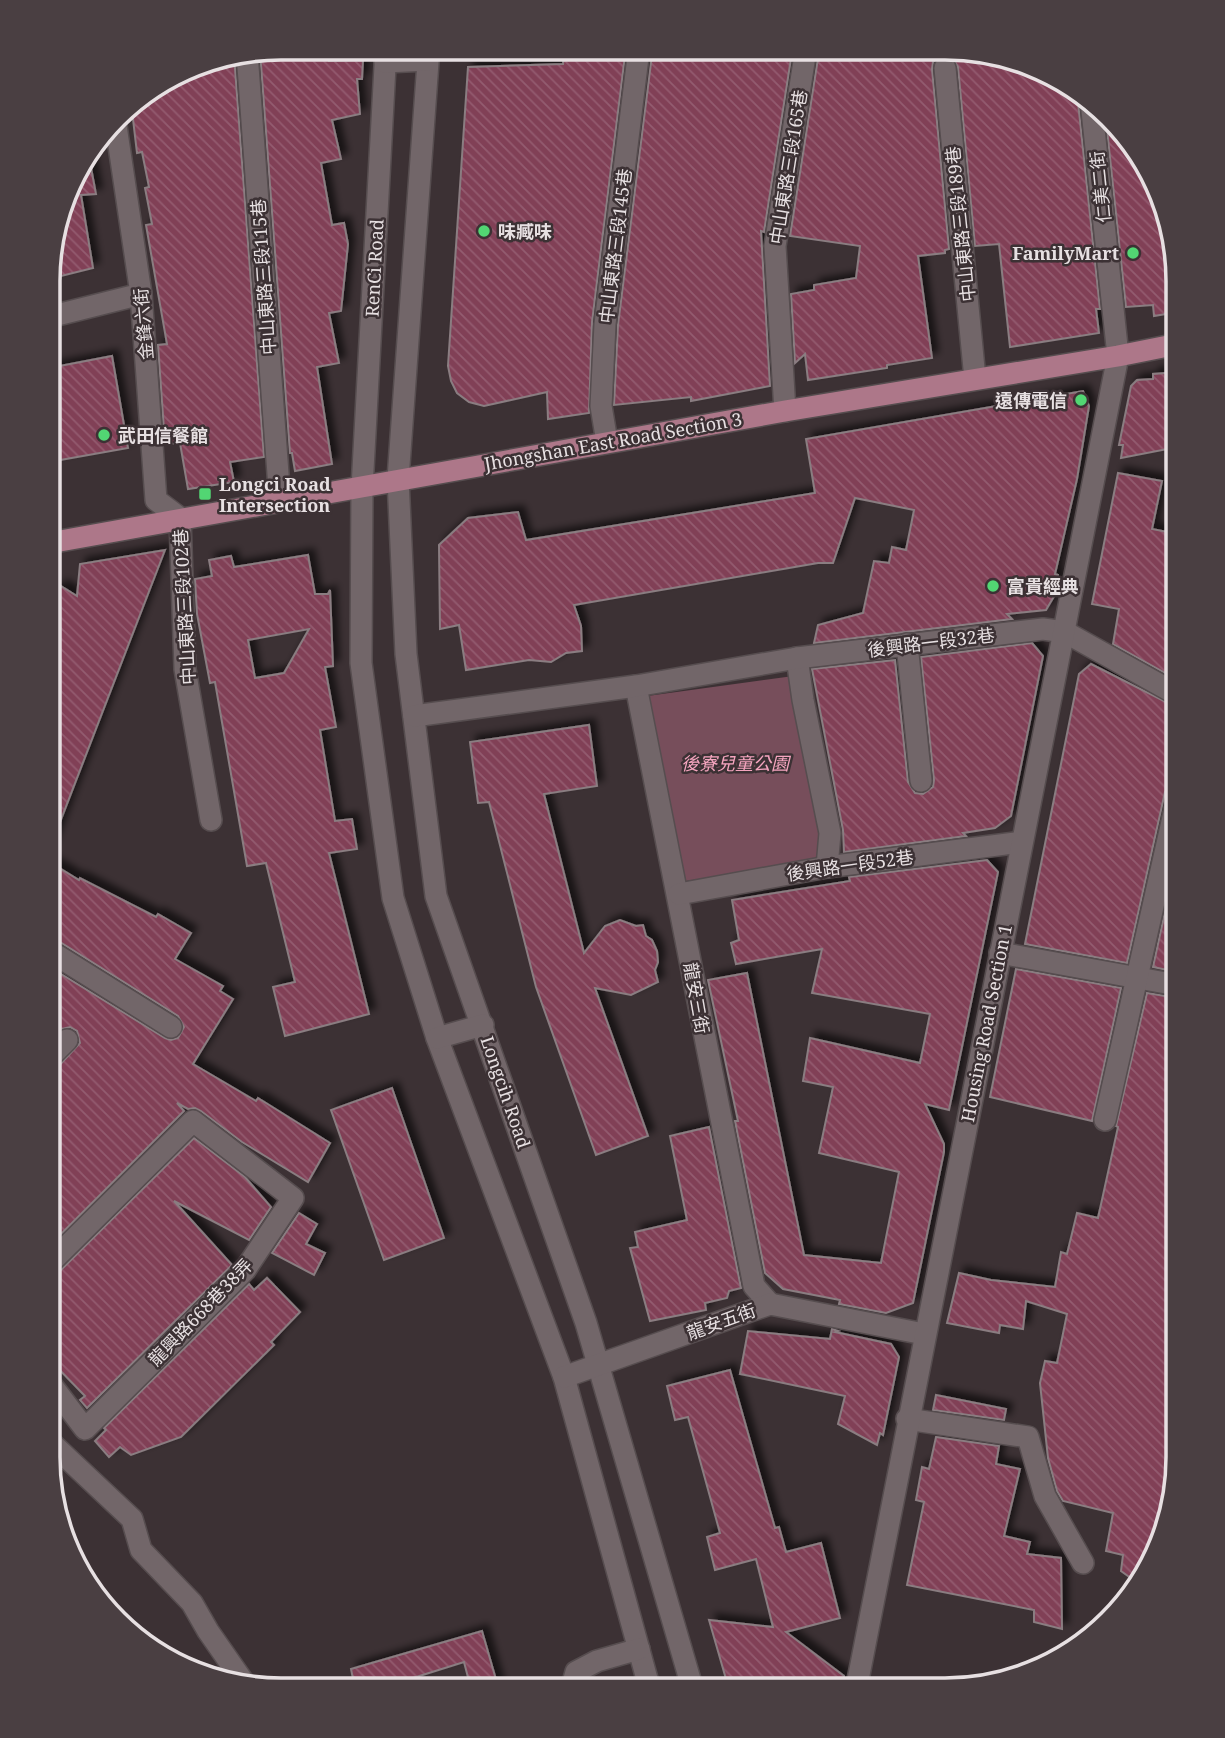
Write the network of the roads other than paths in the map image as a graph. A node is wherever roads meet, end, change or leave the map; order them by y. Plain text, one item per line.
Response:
1 (385, 60) edge
2 (428, 60) edge
3 (638, 60) edge
4 (804, 60) edge
5 (248, 62) edge
6 (945, 68) dead end
7 (1093, 117) edge
8 (117, 132) edge
9 (141, 294) junction
10 (60, 314) edge
11 (1166, 346) edge
12 (1118, 356) junction
13 (975, 379) junction
14 (785, 411) junction
15 (607, 442) junction
16 (398, 479) junction
17 (362, 488) junction
18 (280, 501) junction
19 (180, 518) junction
20 (60, 541) edge
21 (1065, 632) junction
22 (907, 644) junction
23 (797, 658) junction
24 (636, 686) junction
25 (1166, 688) edge
26 (414, 716) junction
27 (921, 781) dead end
28 (211, 820) dead end
29 (1022, 842) junction
30 (1166, 850) edge
31 (827, 867) junction
32 (679, 894) junction
33 (1000, 953) junction
34 (60, 958) edge
35 (1137, 976) junction
36 (1165, 982) edge
37 (483, 1025) junction
38 (171, 1027) dead end
39 (437, 1038) junction
40 (67, 1040) dead end
41 (60, 1047) edge
42 (1105, 1120) dead end
43 (60, 1253) edge
44 (770, 1304) junction
45 (925, 1334) junction
46 (597, 1366) junction
47 (564, 1377) junction
48 (60, 1396) edge
49 (907, 1419) junction
50 (60, 1451) edge
51 (1083, 1563) dead end
52 (639, 1650) junction
53 (239, 1674) edge
54 (574, 1678) edge
55 (647, 1678) edge
56 (689, 1678) edge
57 (858, 1678) edge

1 - 17 street, RenCi Road
2 - 16 street
3 - 15 street, 中山東路三段145巷
4 - 14 street, 中山東路三段165巷
5 - 18 street, 中山東路三段115巷
6 - 13 street, 中山東路三段189巷
7 - 12 street, 仁美二街
8 - 9 street, 金鋒六街
9 - 10 street
9 - 19 street, 金鋒六街
11 - 12 main road, Jhongshan East Road Section 3
12 - 13 main road, Jhongshan East Road Section 3
12 - 21 street, Housing Road Section 1
13 - 14 main road, Jhongshan East Road Section 3
14 - 15 main road, Jhongshan East Road Section 3
15 - 16 main road, Jhongshan East Road Section 3
16 - 17 main road, Jhongshan East Road Section 3
16 - 26 street, Longcih Road
17 - 18 main road, Jhongshan East Road Section 3
17 - 39 street
18 - 19 main road, Jhongshan East Road Section 3
19 - 20 main road, Jhongshan East Road Section 3
19 - 28 street, 中山東路三段102巷
21 - 22 street, 後興路一段32巷
21 - 25 street
21 - 29 street, Housing Road Section 1
22 - 23 street, 後興路一段32巷
22 - 27 street
23 - 24 street, 後興路一段32巷
23 - 31 street
24 - 26 street, 後興路一段32巷
24 - 32 street, 龍安三街
26 - 37 street, Longcih Road
29 - 31 street, 後興路一段52巷
29 - 33 street, Housing Road Section 1
30 - 35 street
31 - 32 street, 後興路一段52巷
32 - 44 street, 龍安三街
33 - 35 street
33 - 45 street, Housing Road Section 1
34 - 38 street
35 - 36 street
35 - 42 street
37 - 39 street
37 - 46 street, Longcih Road
39 - 47 street
40 - 41 street
43 - 48 street, 龍興路668巷38弄
44 - 45 street, 龍安五街
44 - 46 street, 龍安五街
45 - 49 street, Housing Road Section 1
46 - 47 street, 龍安五街
46 - 56 street, Longcih Road
47 - 52 street
49 - 51 street
49 - 57 street, Housing Road Section 1
50 - 53 street
52 - 54 street
52 - 55 street

